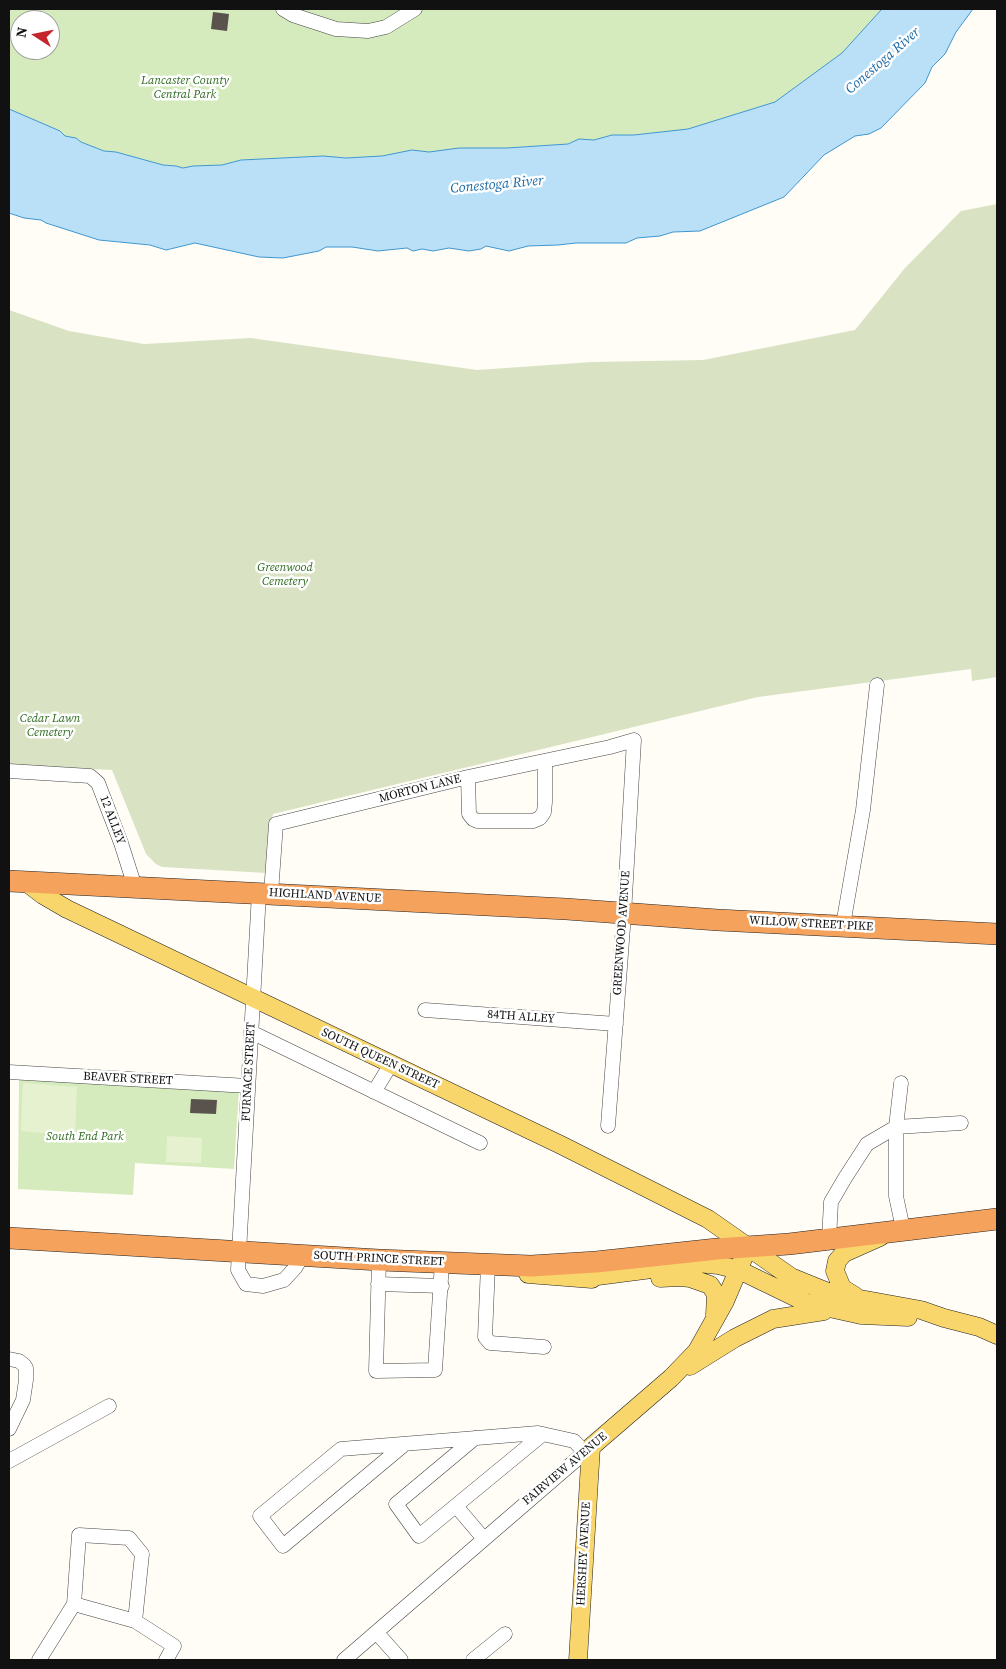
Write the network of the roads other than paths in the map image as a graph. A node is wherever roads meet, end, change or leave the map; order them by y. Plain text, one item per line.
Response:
1 (282, 9) edge
2 (414, 9) edge
3 (397, 13) edge
4 (877, 685) dead end
5 (634, 740) joint
6 (545, 761) junction
7 (9, 771) edge
8 (468, 778) junction
9 (17, 881) edge
10 (135, 887) junction
11 (265, 893) junction
12 (624, 914) junction
13 (843, 925) junction
14 (997, 934) edge
15 (253, 998) junction
16 (425, 1010) dead end
17 (616, 1024) junction
18 (251, 1032) junction
19 (391, 1064) junction
20 (9, 1072) edge
21 (900, 1083) dead end
22 (248, 1086) junction
23 (374, 1092) junction
24 (961, 1122) dead end
25 (608, 1126) dead end
26 (896, 1127) junction
27 (480, 1143) dead end
28 (997, 1219) edge
29 (904, 1229) junction
30 (9, 1238) edge
31 (829, 1239) junction
32 (748, 1247) junction
33 (239, 1251) junction
34 (303, 1255) junction
35 (379, 1260) junction
36 (442, 1263) junction
37 (488, 1265) junction
38 (739, 1270) junction
39 (582, 1278) junction
40 (378, 1284) junction
41 (442, 1286) junction
42 (863, 1299) junction
43 (834, 1310) junction
44 (944, 1318) junction
45 (713, 1323) junction
46 (997, 1335) edge
47 (544, 1347) dead end
48 (9, 1360) edge
49 (671, 1378) junction
50 (109, 1406) dead end
51 (9, 1428) edge
52 (543, 1434) junction
53 (475, 1438) junction
54 (405, 1444) junction
55 (588, 1450) junction
56 (9, 1461) edge
57 (456, 1506) junction
58 (484, 1539) junction
59 (74, 1604) junction
60 (135, 1621) junction
61 (377, 1633) junction
62 (505, 1634) dead end
63 (39, 1660) edge
64 (166, 1660) edge
65 (344, 1660) edge
66 (401, 1660) edge
67 (473, 1660) edge
68 (578, 1660) edge

1 - 3 street
2 - 3 street
4 - 13 street
5 - 6 street, MORTON LANE
5 - 12 street, GREENWOOD AVENUE
6 - 8 street, MORTON LANE
6 - 8 street
7 - 10 street, 12 ALLEY
8 - 11 street, MORTON LANE
9 - 10 highway, HIGHLAND AVENUE
9 - 15 main road, SOUTH QUEEN STREET
10 - 11 highway, HIGHLAND AVENUE
11 - 12 highway, HIGHLAND AVENUE
11 - 15 street, FURNACE STREET
12 - 13 highway, WILLOW STREET PIKE
12 - 17 street, GREENWOOD AVENUE
13 - 14 highway, WILLOW STREET PIKE
15 - 18 street, FURNACE STREET
15 - 19 main road, SOUTH QUEEN STREET
16 - 17 street, 84TH ALLEY
17 - 25 street, GREENWOOD AVENUE
18 - 22 street, FURNACE STREET
18 - 23 street
19 - 23 street
19 - 32 main road, SOUTH QUEEN STREET
20 - 22 street, BEAVER STREET
21 - 26 street
22 - 33 street, FURNACE STREET
23 - 27 street
24 - 26 street
26 - 29 street
26 - 31 street
28 - 29 highway
29 - 31 highway
29 - 42 main road
30 - 33 highway, SOUTH PRINCE STREET
31 - 32 highway
32 - 37 highway, SOUTH PRINCE STREET
32 - 38 main road, FAIRVIEW AVENUE
32 - 42 main road, SOUTH QUEEN STREET
33 - 34 highway, SOUTH PRINCE STREET
33 - 34 street, FURNACE STREET
34 - 35 highway, SOUTH PRINCE STREET
35 - 36 highway, SOUTH PRINCE STREET
35 - 40 street
36 - 37 highway, SOUTH PRINCE STREET
36 - 41 street
37 - 39 main road
37 - 47 street
38 - 39 main road
38 - 43 main road
38 - 45 main road, FAIRVIEW AVENUE
39 - 45 main road
40 - 41 street
40 - 41 street
42 - 44 main road, SOUTH QUEEN STREET
43 - 44 main road
43 - 49 main road
44 - 46 main road
45 - 49 main road, FAIRVIEW AVENUE
48 - 51 street
49 - 55 main road, FAIRVIEW AVENUE
50 - 56 street
52 - 53 street
52 - 55 street
52 - 57 street
53 - 54 street
53 - 57 street
54 - 54 street
55 - 58 street, FAIRVIEW AVENUE
55 - 68 main road, HERSHEY AVENUE
57 - 58 street
58 - 61 street, FAIRVIEW AVENUE
59 - 60 street
59 - 60 street
59 - 63 street
60 - 64 street
61 - 65 street, FAIRVIEW AVENUE
61 - 66 street
62 - 67 street

